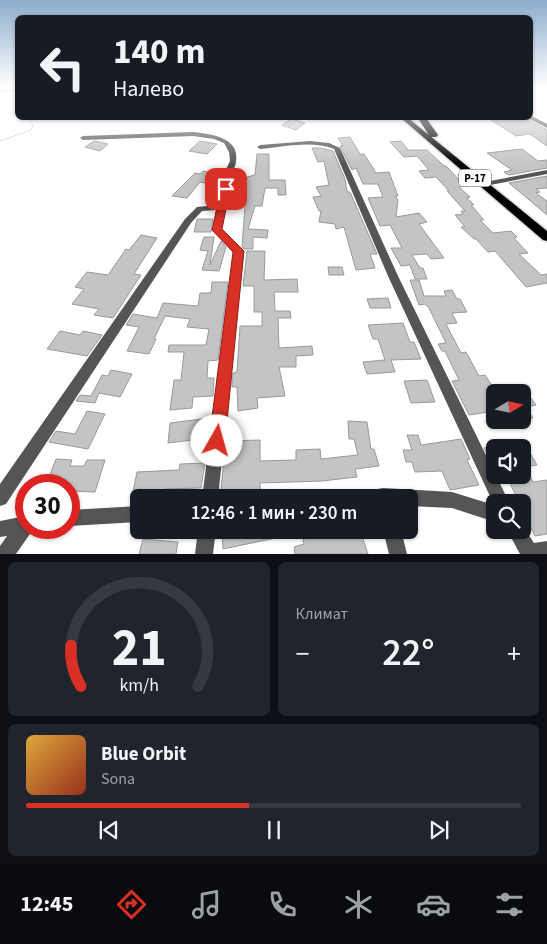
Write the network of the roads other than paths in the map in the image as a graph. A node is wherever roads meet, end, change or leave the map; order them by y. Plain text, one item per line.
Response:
1 (533, 119) edge
2 (406, 120) edge
3 (414, 120) edge
4 (423, 120) edge
5 (547, 126) edge
6 (433, 135) junction
7 (83, 138) dead end
8 (260, 147) dead end
9 (547, 172) edge
10 (490, 183) junction
11 (222, 207) junction
12 (547, 231) edge
13 (547, 237) edge
14 (211, 489) edge
15 (497, 494) edge
16 (0, 498) edge
17 (418, 499) edge
18 (486, 511) edge
19 (130, 515) edge
20 (80, 517) edge
21 (15, 527) edge
22 (0, 529) edge
23 (16, 539) edge
24 (206, 539) edge
25 (394, 539) edge
26 (521, 539) edge
27 (547, 550) edge
28 (529, 553) edge
29 (5, 554) edge
30 (204, 554) edge
31 (398, 554) edge

1 - 5 street
2 - 13 main road, P-17
3 - 6 main road
4 - 6 highway
6 - 10 main road
7 - 11 street
8 - 15 street
9 - 10 street
10 - 12 main road
11 - 14 street
11 - 16 street
17 - 18 street
19 - 20 street
21 - 22 street
23 - 29 street
24 - 30 street
25 - 31 street
26 - 28 street
27 - 28 street

